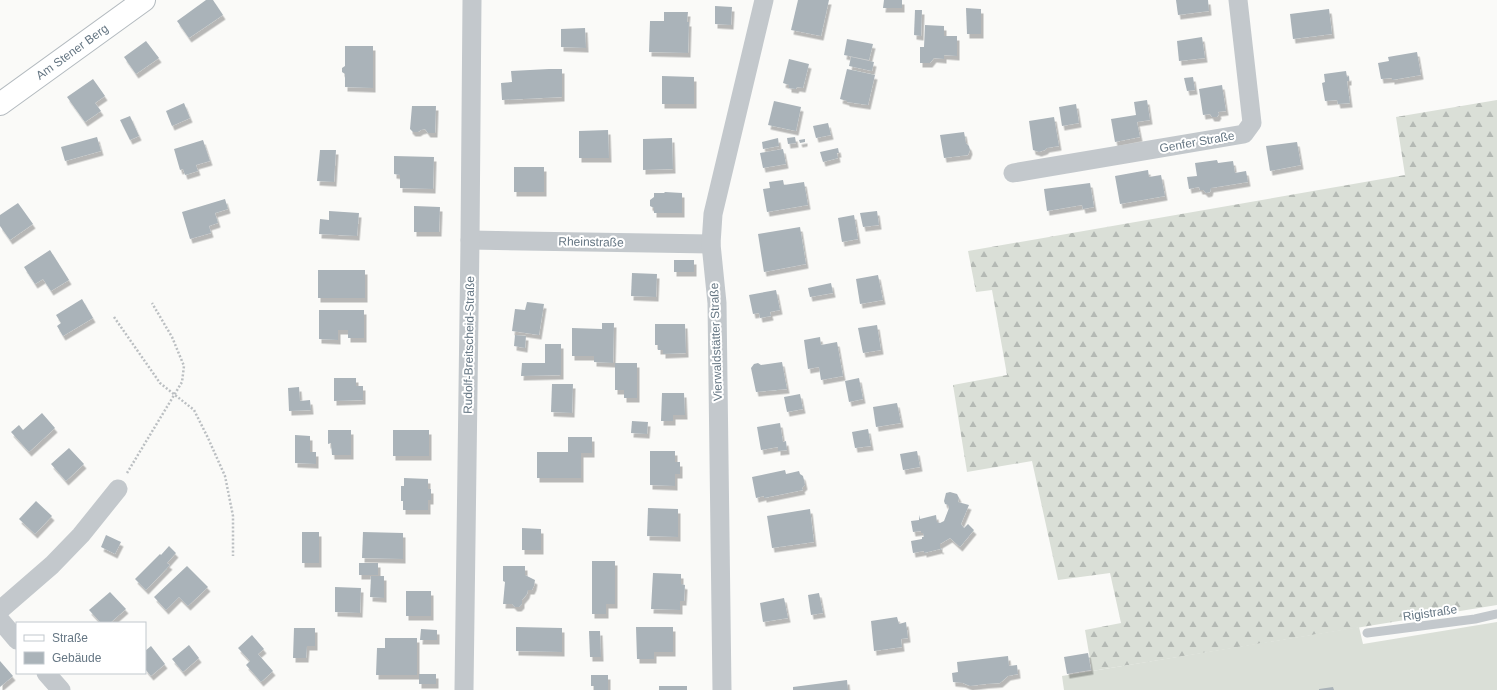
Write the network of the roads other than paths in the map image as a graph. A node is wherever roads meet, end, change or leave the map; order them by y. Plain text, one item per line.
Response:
1 (144, 0) edge
2 (472, 0) edge
3 (764, 0) edge
4 (1238, 0) edge
5 (0, 104) edge
6 (1014, 173) dead end
7 (470, 240) junction
8 (711, 244) junction
9 (118, 489) road end
10 (0, 610) edge
11 (1497, 614) edge
12 (0, 620) edge
13 (1367, 634) dead end
14 (16, 639) edge
15 (47, 674) edge
16 (61, 690) edge
17 (464, 690) edge
18 (722, 690) edge

1 - 5 street, Am Stener Berg
2 - 7 street, Rudolf-Breitscheid-Straße
3 - 8 street, Vierwaldstätter Straße
4 - 6 street, Genfer Straße
7 - 8 street, Rheinstraße
7 - 17 street, Rudolf-Breitscheid-Straße
8 - 18 street, Vierwaldstätter Straße
9 - 10 street
11 - 13 lane, Rigistraße
12 - 14 street
15 - 16 street

